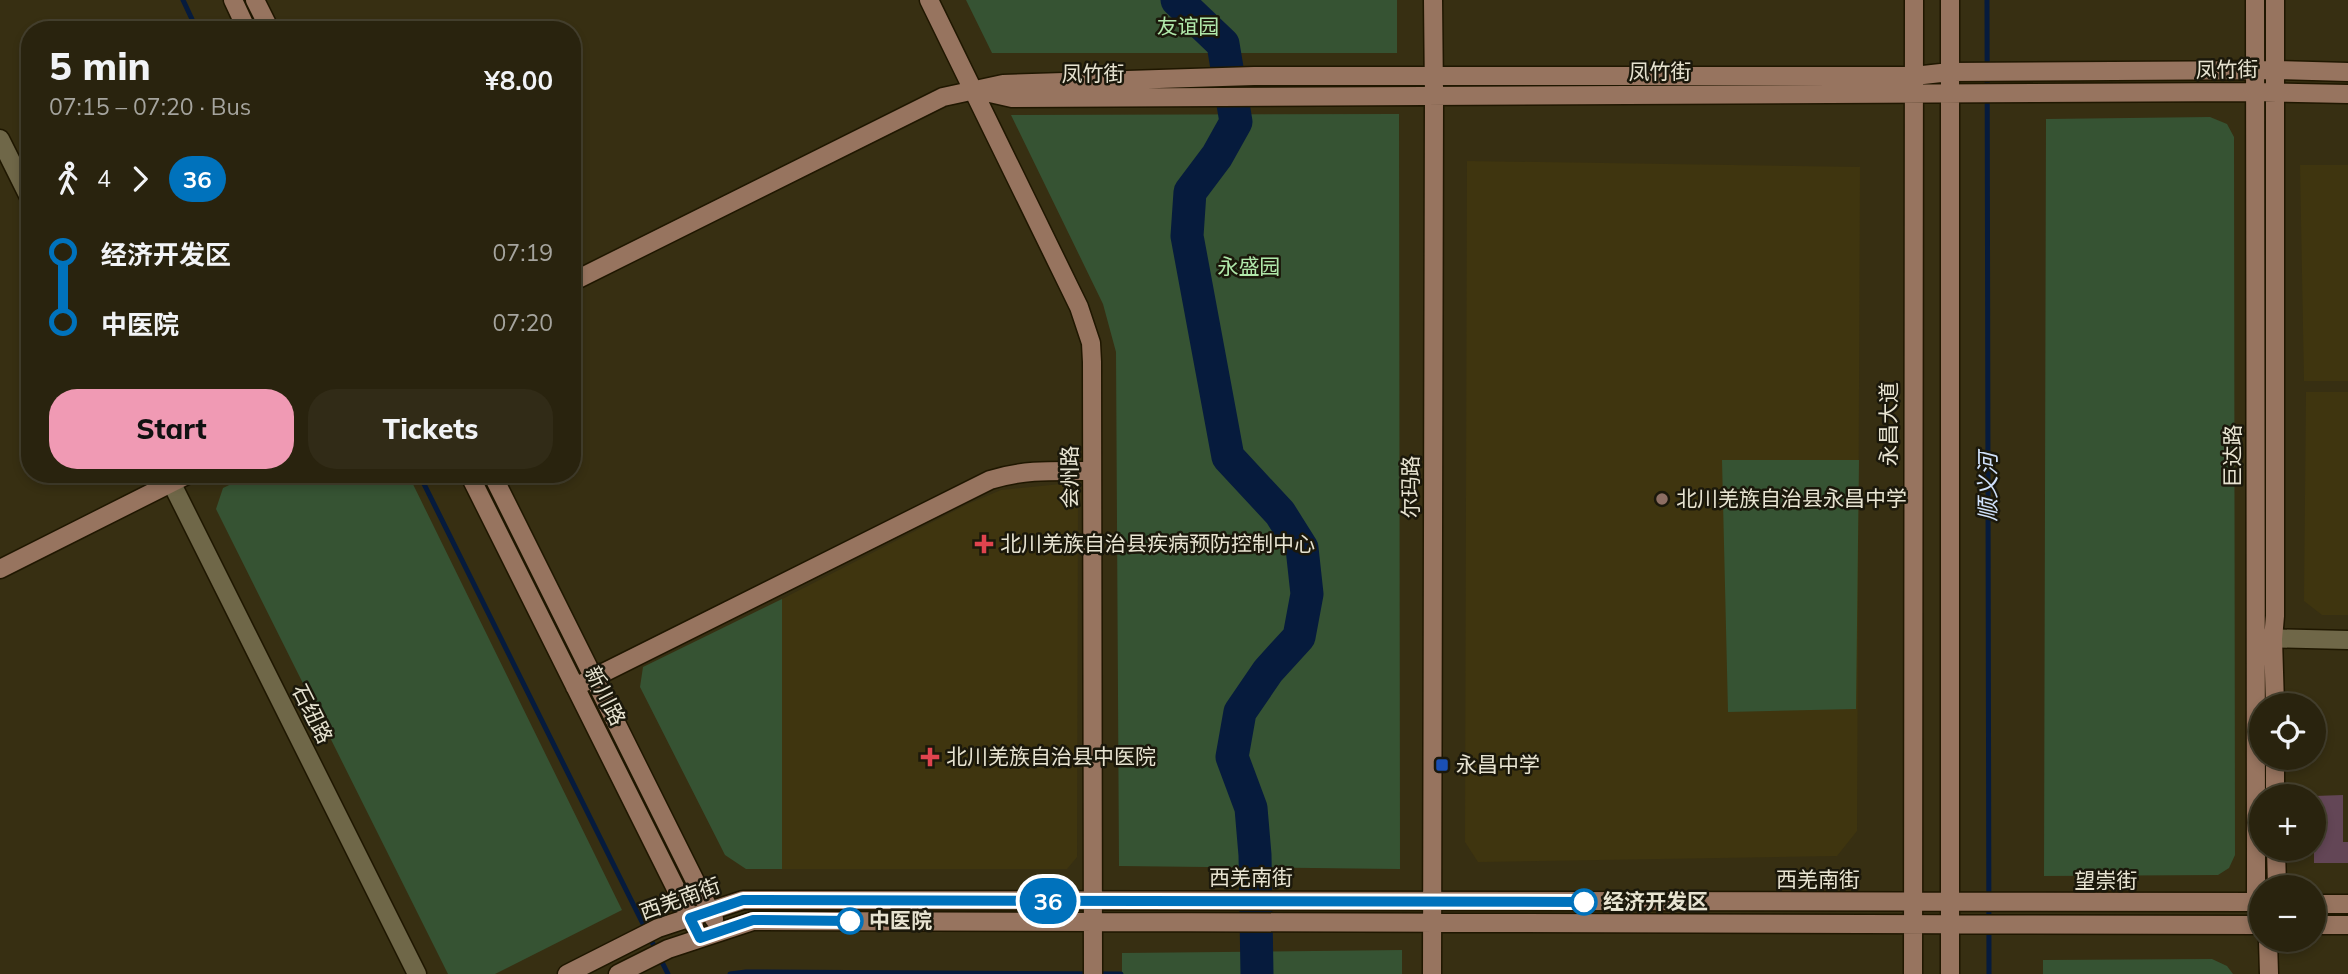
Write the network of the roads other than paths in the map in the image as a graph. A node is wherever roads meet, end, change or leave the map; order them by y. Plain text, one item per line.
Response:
1 (233, 0) edge
2 (255, 0) edge
3 (929, 0) edge
4 (1433, 0) edge
5 (1914, 0) edge
6 (1950, 0) edge
7 (2255, 0) edge
8 (2275, 0) edge
9 (243, 21) edge
10 (266, 21) edge
11 (2255, 70) junction
12 (2275, 70) junction
13 (1950, 72) junction
14 (2348, 72) edge
15 (1433, 76) junction
16 (1913, 85) junction
17 (974, 89) junction
18 (2255, 92) junction
19 (2275, 92) junction
20 (1950, 93) junction
21 (2348, 94) edge
22 (1434, 96) junction
23 (0, 139) edge
24 (21, 181) edge
25 (581, 278) edge
26 (1093, 471) junction
27 (161, 483) edge
28 (171, 483) edge
29 (473, 483) edge
30 (496, 483) edge
31 (0, 569) edge
32 (2264, 638) junction
33 (2348, 640) edge
34 (593, 678) junction
35 (575, 687) junction
36 (2273, 693) edge
37 (2260, 875) edge
38 (1093, 901) junction
39 (1432, 902) junction
40 (1913, 903) junction
41 (1951, 903) junction
42 (2326, 904) edge
43 (2348, 904) edge
44 (2249, 906) edge
45 (709, 911) junction
46 (690, 918) junction
47 (1093, 922) junction
48 (1432, 922) junction
49 (1913, 924) junction
50 (1951, 924) junction
51 (2249, 925) edge
52 (2326, 925) edge
53 (2348, 925) edge
54 (720, 932) junction
55 (700, 938) junction
56 (2268, 952) edge
57 (1093, 966) edge
58 (417, 974) edge
59 (567, 974) edge
60 (618, 974) edge
61 (1432, 974) edge
62 (1913, 974) edge
63 (1951, 974) edge
64 (2269, 974) edge

1 - 9 street
2 - 10 street
3 - 17 street, 会州路
4 - 15 street, 尔玛路
5 - 16 street, 永昌大道
6 - 13 street
7 - 11 street, 巨达路
8 - 12 street, 巨达路
11 - 12 street, 凤竹街
11 - 13 street, 凤竹街
11 - 18 street, 巨达路
12 - 14 street, 凤竹街
12 - 19 street, 巨达路
13 - 16 street, 凤竹街
13 - 20 street
15 - 16 street, 凤竹街
15 - 17 street, 凤竹街
15 - 22 street, 尔玛路
16 - 20 street, 凤竹街
16 - 22 street, 凤竹街
16 - 40 street, 永昌大道
17 - 22 street, 凤竹街
17 - 25 street, 凤竹街
17 - 26 street, 会州路
18 - 19 street, 凤竹街
18 - 20 street, 凤竹街
18 - 32 street, 巨达路
19 - 21 street, 凤竹街
19 - 32 street, 巨达路
20 - 41 street
22 - 39 street, 尔玛路
23 - 24 street
26 - 34 street
26 - 38 street, 会州路
27 - 31 street
28 - 58 street, 石纽路
29 - 35 street, 新川路
30 - 34 street, 新川路
32 - 33 street
32 - 36 street, 巨达路
32 - 37 street, 巨达路
34 - 35 street
34 - 45 street, 新川路
35 - 46 street, 新川路
38 - 39 street, 西羌南街
38 - 45 street, 西羌南街
38 - 47 street, 会州路
39 - 40 street, 西羌南街
39 - 48 street, 尔玛路
40 - 41 street, 西羌南街
40 - 49 street, 永昌大道
41 - 44 street, 望崇街
41 - 50 street
42 - 43 street
45 - 46 street, 西羌南街
45 - 54 street, 新川路
46 - 55 street, 新川路
46 - 59 street, 西羌南街
47 - 48 street, 西羌南街
47 - 54 street, 西羌南街
47 - 57 street, 会州路
48 - 49 street, 西羌南街
48 - 61 street, 尔玛路
49 - 50 street, 西羌南街
49 - 62 street, 永昌大道
50 - 51 street, 望崇街
50 - 63 street
52 - 53 street
54 - 55 street, 西羌南街
55 - 60 street, 西羌南街
56 - 64 street

